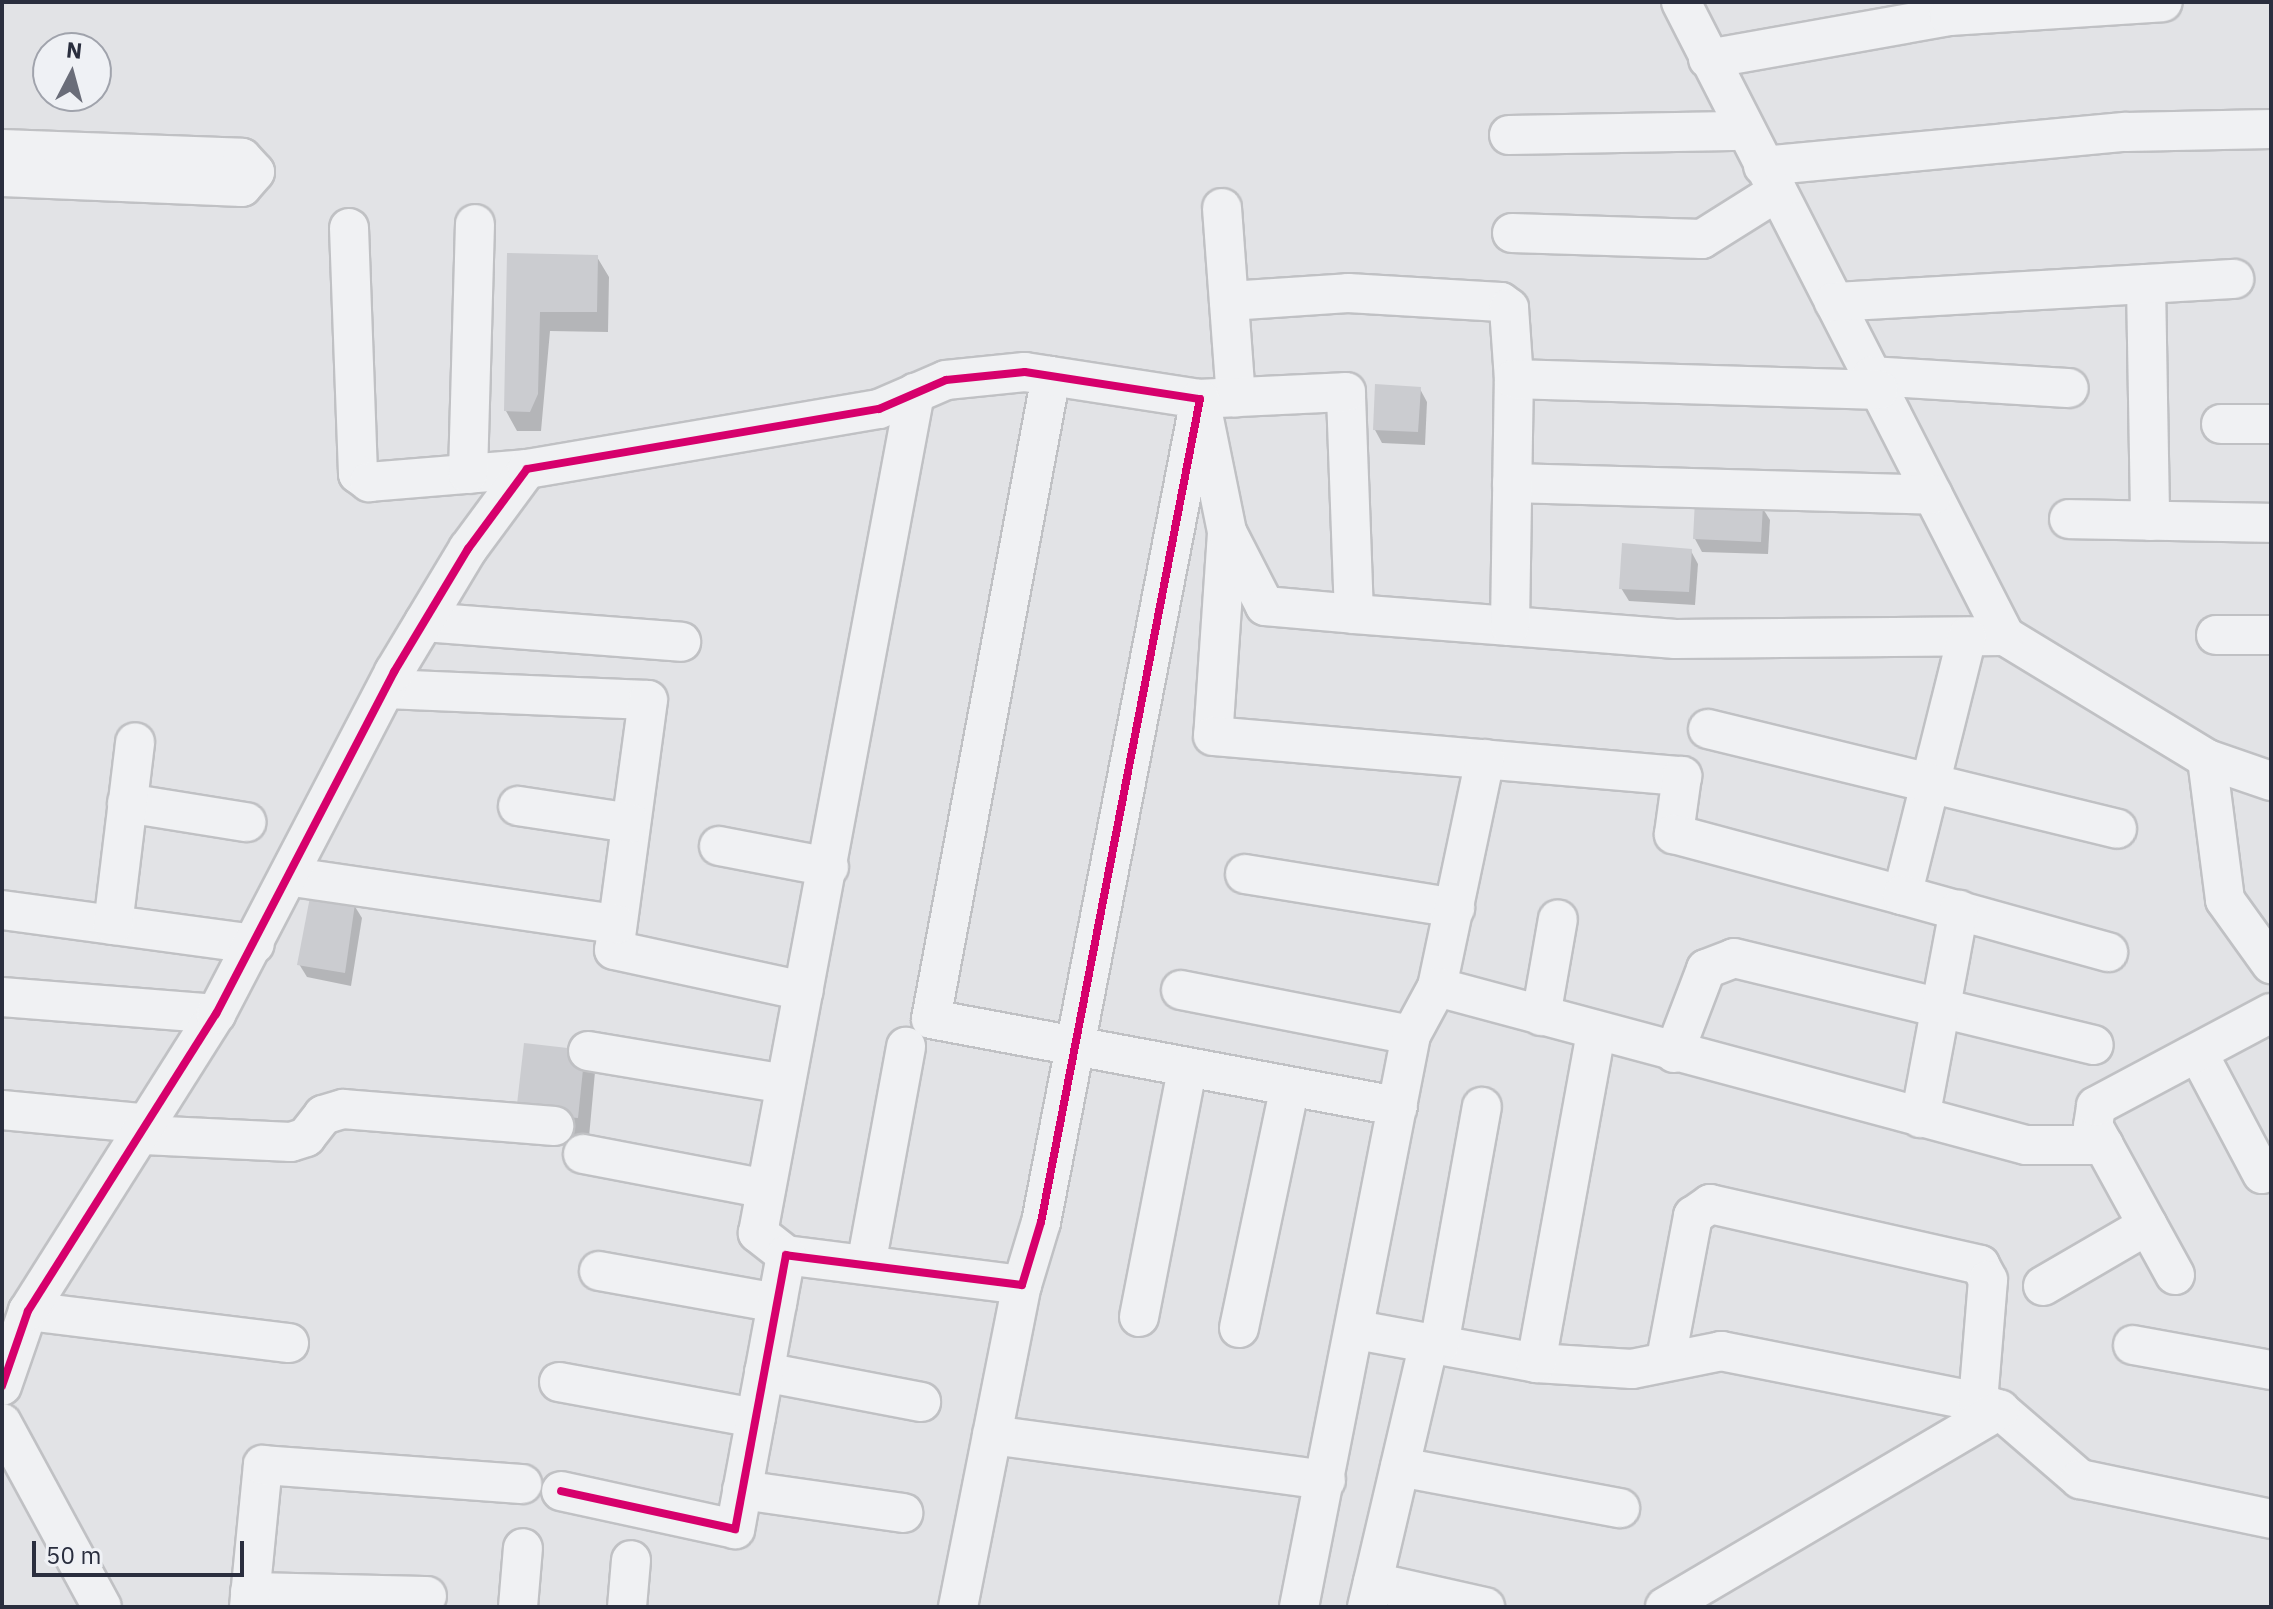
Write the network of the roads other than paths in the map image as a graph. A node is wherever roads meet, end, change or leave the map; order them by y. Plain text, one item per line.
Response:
1 (1681, 2) edge
2 (2163, 2) edge
3 (2118, 3) edge
4 (1708, 59) junction
5 (2271, 129) edge
6 (1746, 131) junction
7 (1509, 135) dead end
8 (2, 149) edge
9 (2, 177) edge
10 (1770, 179) junction
11 (1222, 208) dead end
12 (475, 224) dead end
13 (349, 228) dead end
14 (1512, 233) dead end
15 (2234, 279) dead end
16 (2146, 284) junction
17 (1229, 301) junction
18 (1834, 302) junction
19 (1051, 376) junction
20 (1514, 379) junction
21 (1876, 383) junction
22 (2069, 388) dead end
23 (915, 393) junction
24 (1218, 398) junction
25 (2221, 424) dead end
26 (2271, 424) edge
27 (527, 469) junction
28 (468, 474) junction
29 (1512, 483) junction
30 (1933, 495) junction
31 (2069, 519) dead end
32 (2150, 521) junction
33 (2271, 523) edge
34 (1227, 532) junction
35 (1354, 614) junction
36 (424, 622) junction
37 (1510, 626) junction
38 (2216, 635) dead end
39 (2271, 635) edge
40 (2005, 636) junction
41 (1967, 637) junction
42 (681, 642) dead end
43 (386, 689) junction
44 (1708, 729) dead end
45 (135, 742) dead end
46 (1485, 759) junction
47 (2207, 759) junction
48 (2271, 781) edge
49 (1930, 784) junction
50 (127, 803) junction
51 (518, 806) dead end
52 (246, 822) dead end
53 (631, 823) junction
54 (2117, 829) dead end
55 (719, 846) dead end
56 (829, 867) junction
57 (1245, 874) dead end
58 (293, 877) junction
59 (1902, 895) junction
60 (1455, 908) junction
61 (2, 910) edge
62 (1959, 910) junction
63 (1558, 919) dead end
64 (617, 924) junction
65 (113, 925) junction
66 (255, 944) junction
67 (2108, 952) dead end
68 (2271, 964) edge
69 (1437, 987) junction
70 (1181, 990) dead end
71 (804, 991) junction
72 (2, 997) edge
73 (1940, 1010) junction
74 (2271, 1013) edge
75 (216, 1014) junction
76 (1541, 1016) junction
77 (1596, 1032) junction
78 (1411, 1035) junction
79 (2094, 1045) dead end
80 (906, 1047) dead end
81 (1072, 1049) junction
82 (588, 1051) dead end
83 (1674, 1053) junction
84 (2198, 1053) junction
85 (1187, 1069) junction
86 (785, 1084) junction
87 (1290, 1087) junction
88 (1398, 1106) junction
89 (1482, 1107) dead end
90 (2, 1110) edge
91 (1920, 1118) junction
92 (554, 1126) dead end
93 (147, 1130) junction
94 (2104, 1145) junction
95 (583, 1154) dead end
96 (2262, 1174) dead end
97 (766, 1189) junction
98 (2148, 1225) junction
99 (786, 1255) junction
100 (866, 1265) junction
101 (599, 1271) dead end
102 (2175, 1275) dead end
103 (1022, 1285) junction
104 (2043, 1286) dead end
105 (777, 1303) junction
106 (28, 1311) junction
107 (1139, 1317) dead end
108 (1239, 1328) dead end
109 (1357, 1330) junction
110 (289, 1343) dead end
111 (1434, 1344) junction
112 (2133, 1345) dead end
113 (1666, 1359) junction
114 (1536, 1363) junction
115 (2271, 1370) edge
116 (764, 1372) junction
117 (559, 1382) dead end
118 (2, 1386) edge
119 (921, 1402) dead end
120 (1989, 1406) junction
121 (756, 1418) junction
122 (2, 1423) edge
123 (992, 1435) junction
124 (1400, 1467) junction
125 (1326, 1480) junction
126 (522, 1484) dead end
127 (742, 1490) junction
128 (561, 1491) dead end
129 (1620, 1508) dead end
130 (903, 1513) dead end
131 (2271, 1519) edge
132 (523, 1548) dead end
133 (631, 1560) dead end
134 (1370, 1594) edge
135 (427, 1596) dead end
136 (249, 1599) edge
137 (102, 1607) edge
138 (518, 1607) edge
139 (627, 1607) edge
140 (958, 1607) edge
141 (1299, 1607) edge
142 (1485, 1607) edge
143 (1665, 1607) edge

1 - 4 street
2 - 3 street
3 - 4 street
4 - 6 street
5 - 10 street
6 - 7 street
6 - 10 street
8 - 9 street
10 - 14 street
10 - 18 street
11 - 17 street
12 - 28 street
13 - 28 street
15 - 16 street
16 - 18 street
16 - 32 street
17 - 20 street
17 - 24 street
18 - 21 street
19 - 23 street
19 - 24 street
19 - 81 street
20 - 21 street
20 - 29 street
21 - 22 street
21 - 30 street
23 - 27 street
23 - 56 street
24 - 34 street
24 - 35 street
24 - 81 street
25 - 26 street
27 - 28 street
27 - 36 street
29 - 30 street
29 - 37 street
30 - 40 street
31 - 32 street
32 - 33 street
34 - 35 street
34 - 46 street
35 - 37 street
36 - 42 street
36 - 43 street
37 - 41 street
38 - 39 street
40 - 41 street
40 - 47 street
41 - 49 street
43 - 53 street
43 - 58 street
44 - 49 street
45 - 50 street
46 - 59 street
46 - 60 street
47 - 48 street
47 - 68 street
49 - 54 street
49 - 59 street
50 - 52 street
50 - 65 street
51 - 53 street
53 - 64 street
55 - 56 street
56 - 71 street
57 - 60 street
58 - 64 street
58 - 66 street
59 - 62 street
60 - 69 street
61 - 65 street
62 - 67 street
62 - 73 street
63 - 76 street
64 - 71 street
65 - 66 street
66 - 75 street
69 - 76 street
69 - 78 street
70 - 78 street
71 - 86 street
72 - 75 street
73 - 79 street
73 - 83 street
73 - 91 street
74 - 84 street
75 - 93 street
76 - 77 street
77 - 83 street
77 - 114 street
78 - 88 street
80 - 100 street
81 - 85 street
81 - 103 street
82 - 86 street
83 - 91 street
84 - 94 street
84 - 96 street
85 - 87 street
85 - 107 street
86 - 97 street
87 - 88 street
87 - 108 street
88 - 109 street
89 - 111 street
90 - 93 street
91 - 94 street
92 - 93 street
93 - 106 street
94 - 98 street
95 - 97 street
97 - 99 street
98 - 102 street
98 - 104 street
99 - 100 street
99 - 105 street
100 - 103 street
101 - 105 street
103 - 123 street
105 - 116 street
106 - 110 street
106 - 118 street
109 - 111 street
109 - 125 street
111 - 114 street
111 - 124 street
112 - 115 street
113 - 114 street
113 - 120 street
113 - 120 street
116 - 119 street
116 - 121 street
117 - 121 street
120 - 131 street
120 - 143 street
121 - 127 street
122 - 137 street
123 - 125 street
123 - 140 street
124 - 129 street
124 - 134 street
125 - 141 street
126 - 136 street
127 - 128 street
127 - 130 street
132 - 138 street
133 - 139 street
134 - 142 street
135 - 136 street

